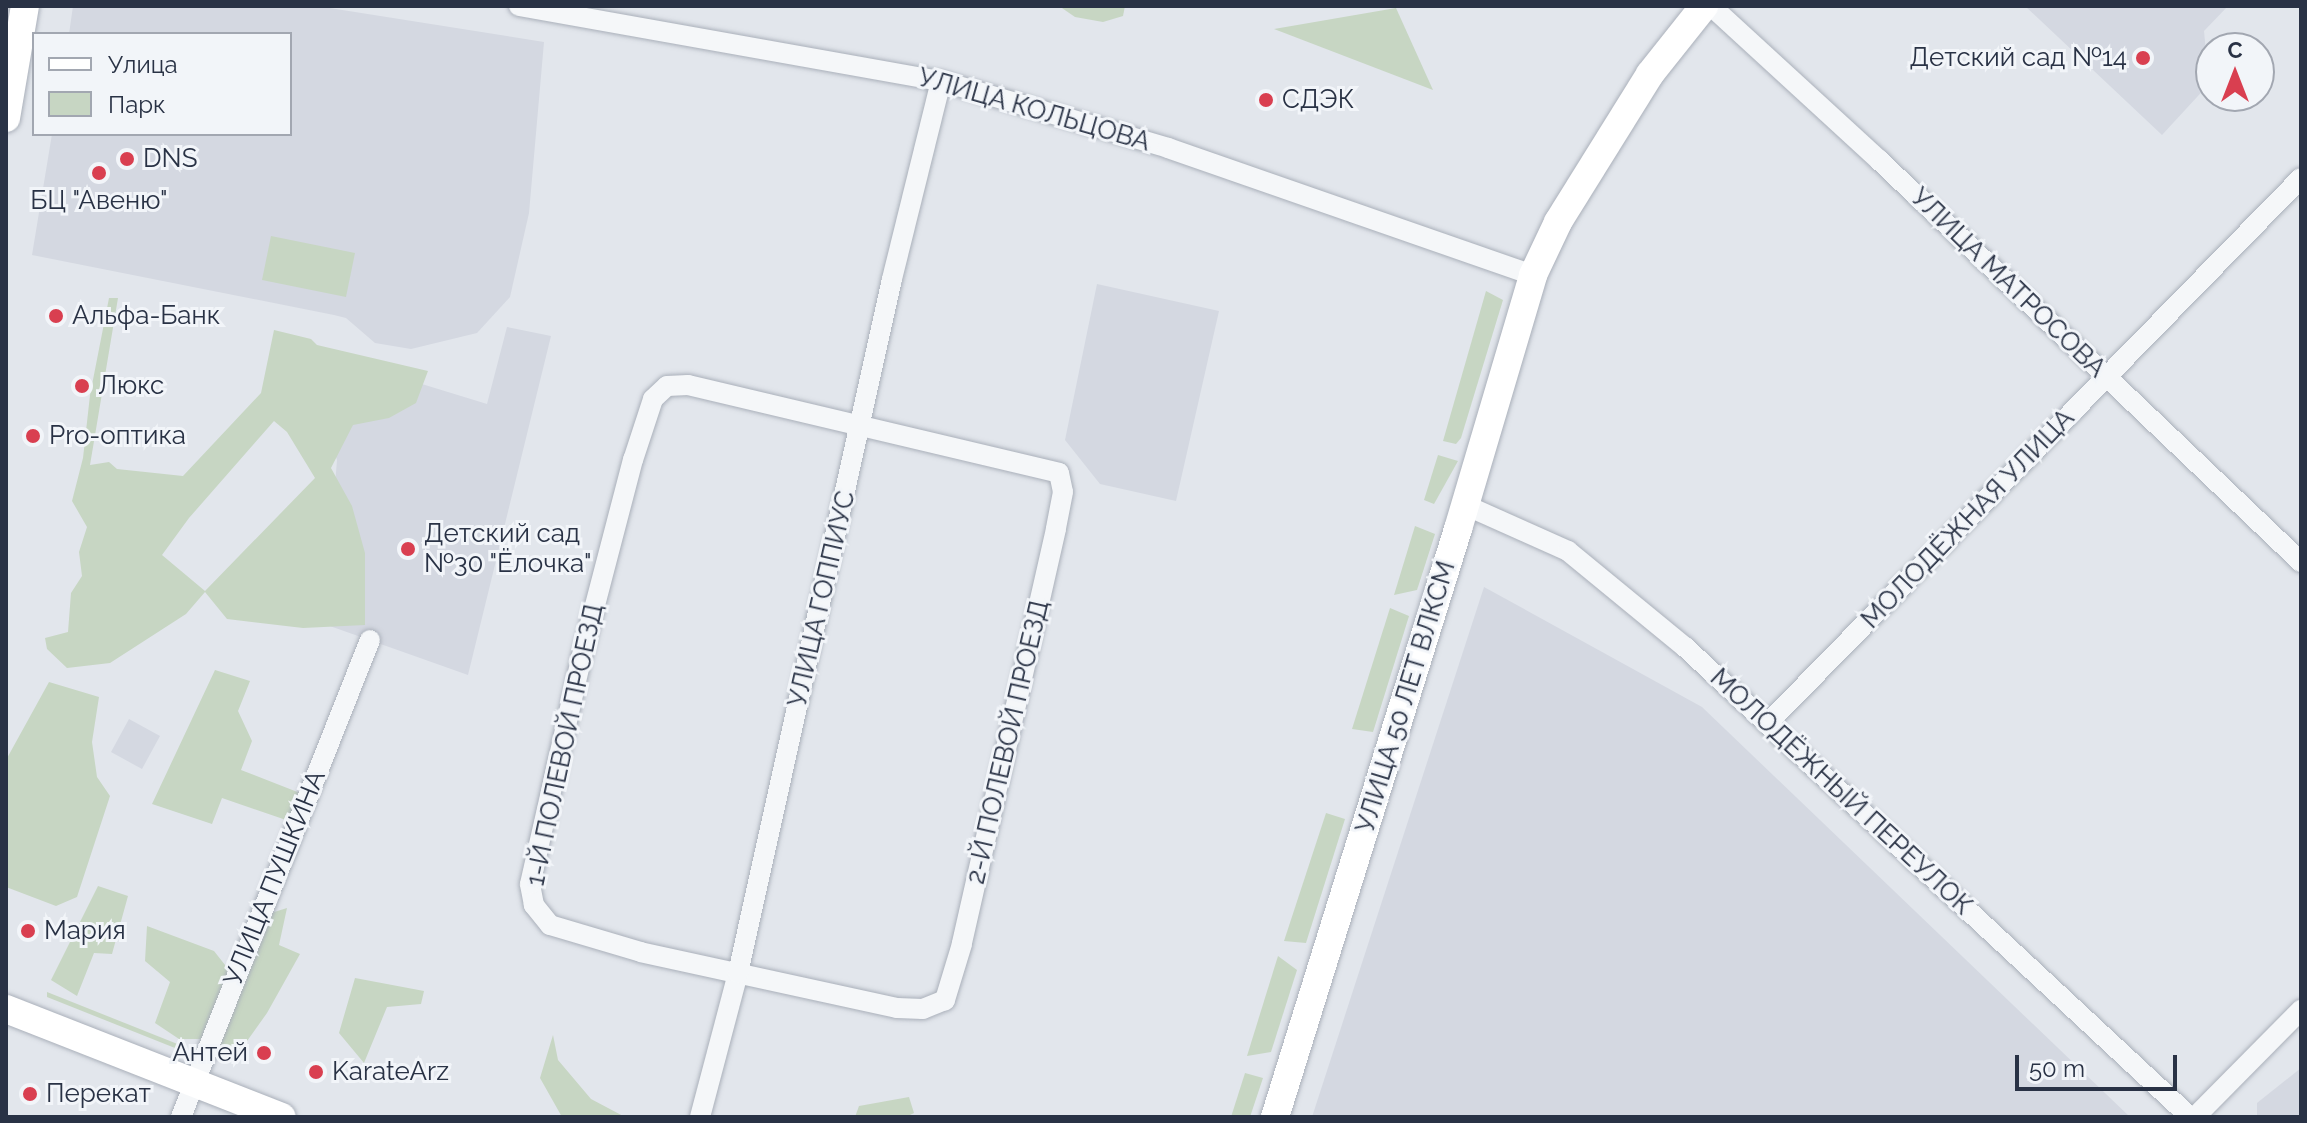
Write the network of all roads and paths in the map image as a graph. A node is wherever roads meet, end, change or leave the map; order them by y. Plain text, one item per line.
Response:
1 (25, 6) edge
2 (519, 6) edge
3 (1704, 6) edge
4 (1711, 6) edge
5 (941, 81) junction
6 (6, 118) edge
7 (2301, 178) edge
8 (1533, 275) junction
9 (2107, 377) junction
10 (862, 425) junction
11 (1465, 505) junction
12 (2301, 562) edge
13 (370, 640) dead end
14 (1768, 723) junction
15 (738, 973) junction
16 (6, 1009) edge
17 (2301, 1010) edge
18 (194, 1083) junction
19 (181, 1117) edge
20 (282, 1117) edge
21 (700, 1117) edge
22 (1275, 1117) edge
23 (2193, 1117) edge

1 - 6 street
2 - 5 street, УЛИЦА КОЛЬЦОВА
3 - 8 street, УЛИЦА 50 ЛЕТ ВЛКСМ
4 - 9 street, УЛИЦА МАТРОСОВА
5 - 8 street, УЛИЦА КОЛЬЦОВА
5 - 10 street, УЛИЦА ГОППИУС
7 - 9 street, МОЛОДЁЖНАЯ УЛИЦА
8 - 11 street, УЛИЦА 50 ЛЕТ ВЛКСМ
9 - 12 street, УЛИЦА МАТРОСОВА
9 - 14 street, МОЛОДЁЖНАЯ УЛИЦА
10 - 15 street, УЛИЦА ГОППИУС
10 - 15 street, 2-Й ПОЛЕВОЙ ПРОЕЗД
10 - 15 street, 1-Й ПОЛЕВОЙ ПРОЕЗД
11 - 14 street, МОЛОДЁЖНЫЙ ПЕРЕУЛОК
11 - 22 street, УЛИЦА 50 ЛЕТ ВЛКСМ
13 - 18 street, УЛИЦА ПУШКИНА
14 - 23 street, МОЛОДЁЖНЫЙ ПЕРЕУЛОК
15 - 21 street, УЛИЦА ГОППИУС
16 - 18 street
17 - 23 street
18 - 19 street, УЛИЦА ПУШКИНА
18 - 20 street

